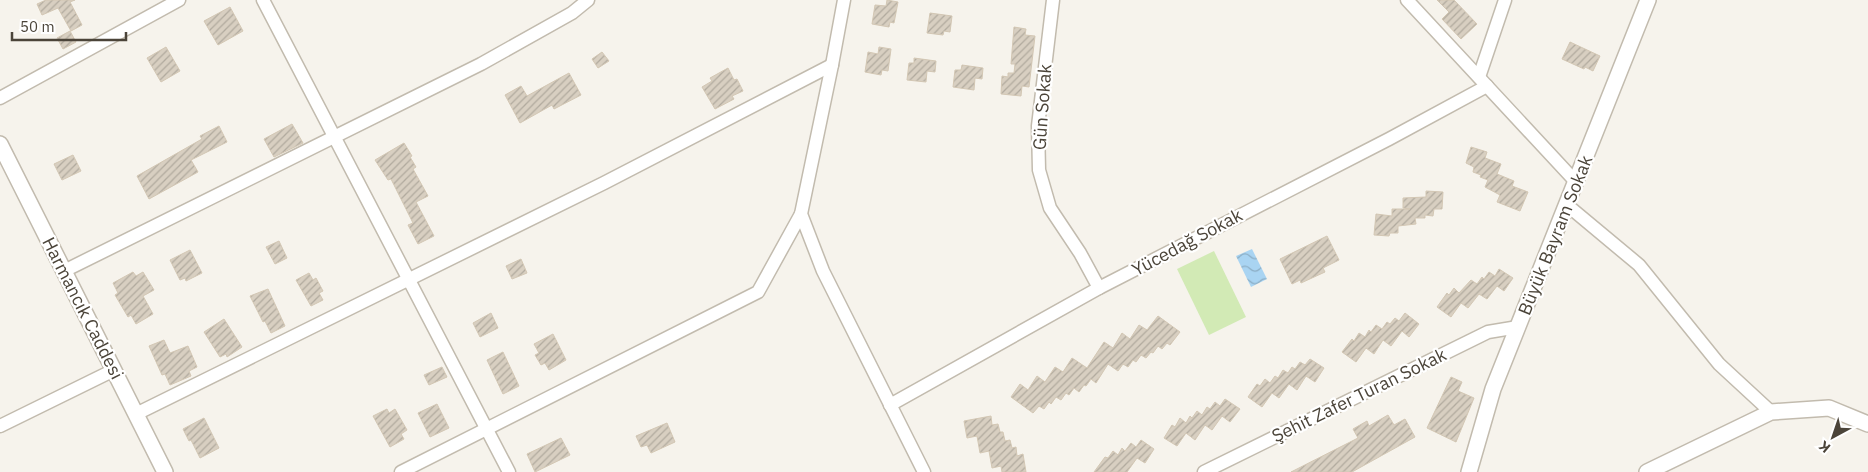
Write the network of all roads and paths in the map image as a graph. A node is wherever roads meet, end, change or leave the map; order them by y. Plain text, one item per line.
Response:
1 (179, 0) edge
2 (263, 0) edge
3 (588, 0) edge
4 (844, 0) edge
5 (1052, 0) edge
6 (1407, 0) edge
7 (1505, 0) edge
8 (1648, 0) edge
9 (832, 65) junction
10 (1483, 81) junction
11 (0, 98) edge
12 (334, 138) junction
13 (0, 144) edge
14 (1576, 182) junction
15 (1566, 205) junction
16 (801, 214) junction
17 (64, 271) junction
18 (408, 279) junction
19 (1099, 288) junction
20 (1518, 327) junction
21 (114, 370) junction
22 (890, 405) junction
23 (1771, 412) junction
24 (136, 414) junction
25 (1868, 424) edge
26 (0, 426) edge
27 (486, 428) junction
28 (165, 472) edge
29 (401, 472) edge
30 (509, 472) edge
31 (924, 472) edge
32 (1204, 472) edge
33 (1470, 472) edge
34 (1647, 472) edge

1 - 11 street
2 - 12 street
3 - 12 street
4 - 9 street
5 - 19 street, Gün Sokak
6 - 10 street
7 - 10 street
8 - 14 street, Büyük Bayram Sokak
9 - 16 street
9 - 18 street
10 - 14 street
10 - 19 street, Yücedağ Sokak
12 - 17 street
12 - 18 street
13 - 17 street, Harmancık Caddesi
14 - 15 street, Büyük Bayram Sokak
15 - 20 street, Büyük Bayram Sokak
15 - 23 street
16 - 22 street
16 - 27 street
17 - 21 street, Harmancık Caddesi
18 - 24 street
18 - 27 street
19 - 22 street, Yücedağ Sokak
20 - 32 street, Şehit Zafer Turan Sokak
20 - 33 street, Büyük Bayram Sokak
21 - 24 street, Harmancık Caddesi
21 - 26 street
22 - 31 street
23 - 25 street
23 - 34 street
24 - 28 street, Harmancık Caddesi
27 - 29 street
27 - 30 street

